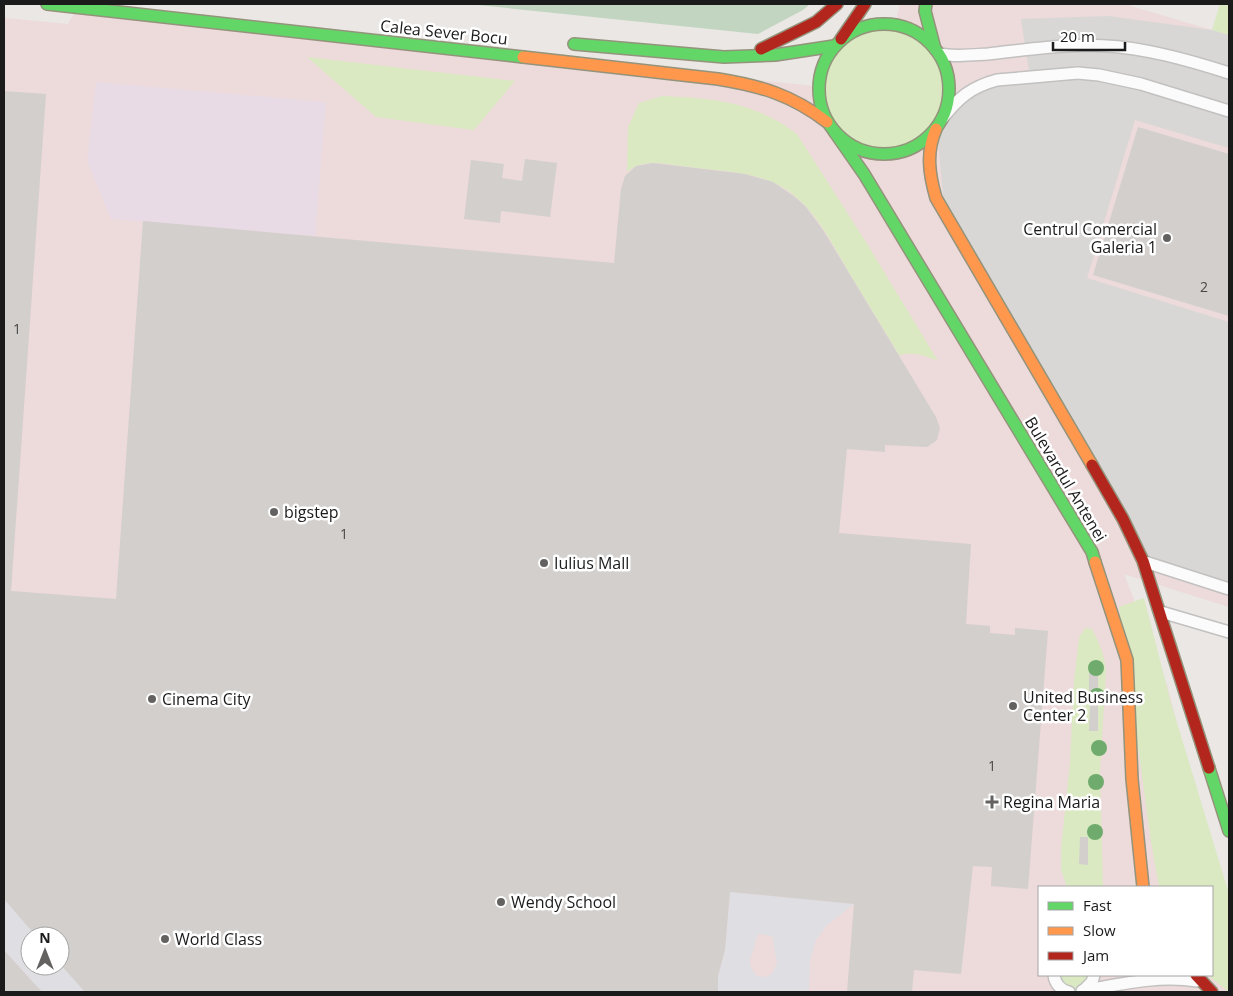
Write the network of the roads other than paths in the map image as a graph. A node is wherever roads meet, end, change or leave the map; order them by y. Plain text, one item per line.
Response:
1 (47, 4) edge
2 (837, 4) edge
3 (865, 4) edge
4 (926, 4) edge
5 (560, 42) dead end
6 (836, 44) junction
7 (937, 51) junction
8 (736, 57) junction
9 (1229, 73) edge
10 (1229, 111) edge
11 (939, 124) junction
12 (830, 126) junction
13 (1143, 561) junction
14 (1229, 589) edge
15 (1160, 612) junction
16 (1229, 632) edge
17 (1229, 831) edge
18 (1142, 886) edge
19 (1054, 976) edge
20 (1094, 976) edge
21 (1199, 978) edge
22 (1068, 992) edge
23 (1081, 992) edge
24 (1212, 992) edge

1 - 12 main road, Calea Sever Bocu
2 - 8 main road
3 - 6 main road
4 - 7 main road
5 - 8 main road
6 - 7 main road
6 - 8 main road
6 - 12 main road
7 - 9 lane
7 - 11 main road
10 - 11 lane
11 - 12 main road
11 - 13 main road, Bulevardul Antenei
12 - 18 main road, Bulevardul Antenei
13 - 14 lane
13 - 15 main road, Bulevardul Antenei
15 - 16 lane
15 - 17 main road, Bulevardul Antenei
19 - 22 lane
20 - 23 lane
21 - 23 lane
21 - 24 main road

